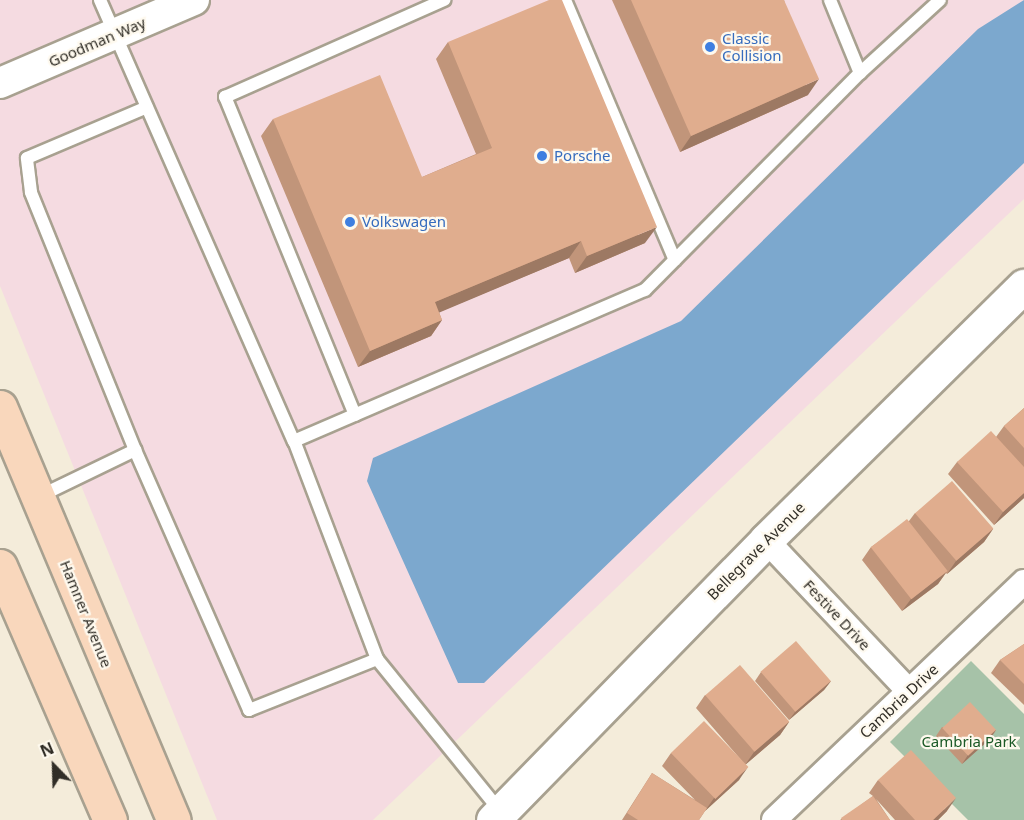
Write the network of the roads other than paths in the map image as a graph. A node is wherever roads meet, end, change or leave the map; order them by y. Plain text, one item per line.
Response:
1 (100, 0) edge
2 (194, 0) edge
3 (444, 0) edge
4 (565, 0) edge
5 (830, 0) edge
6 (940, 0) edge
7 (116, 34) junction
8 (860, 73) junction
9 (0, 83) edge
10 (147, 107) junction
11 (675, 260) junction
12 (1024, 286) edge
13 (0, 407) edge
14 (355, 415) junction
15 (294, 441) junction
16 (135, 450) junction
17 (39, 497) junction
18 (766, 540) junction
19 (0, 567) edge
20 (1024, 582) edge
21 (377, 659) junction
22 (909, 691) junction
23 (497, 816) edge
24 (110, 820) edge
25 (174, 820) edge
26 (774, 820) edge

1 - 7 lane
2 - 7 street, Goodman Way
3 - 14 lane
4 - 11 lane
5 - 8 lane
6 - 8 lane
7 - 9 street, Goodman Way
7 - 10 lane
8 - 11 lane
10 - 15 lane
10 - 16 lane
11 - 14 lane
12 - 18 main road, Bellegrave Avenue
13 - 17 main road, Hamner Avenue
14 - 15 lane
15 - 21 lane
16 - 17 lane
16 - 21 lane
17 - 25 main road, Hamner Avenue
18 - 22 street, Festive Drive
18 - 23 main road, Bellegrave Avenue
19 - 24 main road
20 - 22 street, Cambria Drive
21 - 23 lane
22 - 26 street, Cambria Drive

